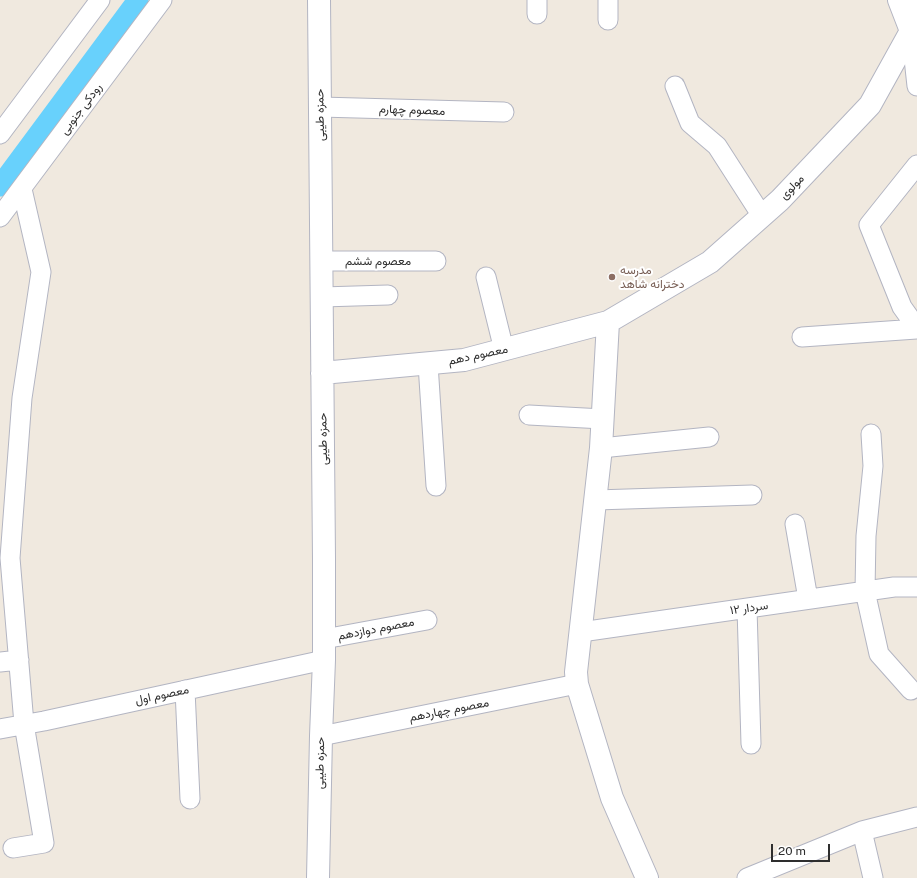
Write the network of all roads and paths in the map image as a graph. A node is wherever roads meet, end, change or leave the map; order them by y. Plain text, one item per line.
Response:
1 (100, 0) edge
2 (162, 0) edge
3 (319, 0) edge
4 (608, 0) edge
5 (908, 13) edge
6 (608, 20) dead end
7 (675, 86) dead end
8 (917, 86) edge
9 (320, 107) junction
10 (504, 112) dead end
11 (0, 134) edge
12 (917, 165) edge
13 (22, 188) junction
14 (762, 216) junction
15 (0, 218) edge
16 (321, 261) junction
17 (436, 261) dead end
18 (486, 277) dead end
19 (388, 295) dead end
20 (322, 297) junction
21 (608, 322) junction
22 (917, 328) edge
23 (802, 337) dead end
24 (504, 350) junction
25 (428, 364) junction
26 (322, 373) junction
27 (529, 415) dead end
28 (603, 419) junction
29 (871, 434) dead end
30 (709, 437) dead end
31 (601, 448) junction
32 (436, 486) dead end
33 (752, 495) dead end
34 (596, 500) junction
35 (795, 524) dead end
36 (5, 558) edge
37 (917, 587) edge
38 (865, 591) junction
39 (808, 599) junction
40 (747, 608) junction
41 (427, 620) dead end
42 (580, 632) junction
43 (324, 649) junction
44 (19, 660) junction
45 (0, 662) edge
46 (577, 684) junction
47 (185, 690) junction
48 (911, 690) dead end
49 (24, 724) junction
50 (0, 729) edge
51 (321, 736) junction
52 (751, 744) dead end
53 (190, 799) dead end
54 (917, 816) edge
55 (862, 831) junction
56 (13, 848) dead end
57 (318, 878) edge
58 (647, 878) edge
59 (747, 878) edge
60 (873, 878) edge

1 - 11 street
2 - 13 street, رودکی جنوبی
3 - 9 street, حمزه طیبی
4 - 6 street
5 - 8 street
5 - 14 street, مولوی
7 - 14 street
9 - 10 street, معصوم چهارم
9 - 16 street, حمزه طیبی
12 - 22 street
13 - 15 street, رودکی جنوبی
13 - 36 street
14 - 21 street, مولوی
16 - 17 street, معصوم ششم
16 - 20 street, حمزه طیبی
18 - 24 street
19 - 20 street
20 - 26 street, حمزه طیبی
21 - 24 street, معصوم دهم
21 - 28 street
22 - 23 street
24 - 25 street, معصوم دهم
25 - 26 street, معصوم دهم
25 - 32 street
26 - 43 street, حمزه طیبی
27 - 28 street
28 - 31 street
29 - 38 street
30 - 31 street
31 - 34 street
33 - 34 street
34 - 42 street
35 - 39 street
36 - 44 street
37 - 38 street, سردار ۱۲
38 - 39 street, سردار ۱۲
38 - 48 street
39 - 40 street, سردار ۱۲
40 - 42 street, سردار ۱۲
40 - 52 street
41 - 43 street, معصوم دوازدهم
42 - 46 street
43 - 47 street, معصوم اول
43 - 51 street, حمزه طیبی
44 - 45 street
44 - 49 street
46 - 51 street, معصوم چهاردهم
46 - 58 street
47 - 49 street, معصوم اول
47 - 53 street
49 - 50 street, معصوم اول
49 - 56 street
51 - 57 street, حمزه طیبی
54 - 55 street
55 - 59 street
55 - 60 street

